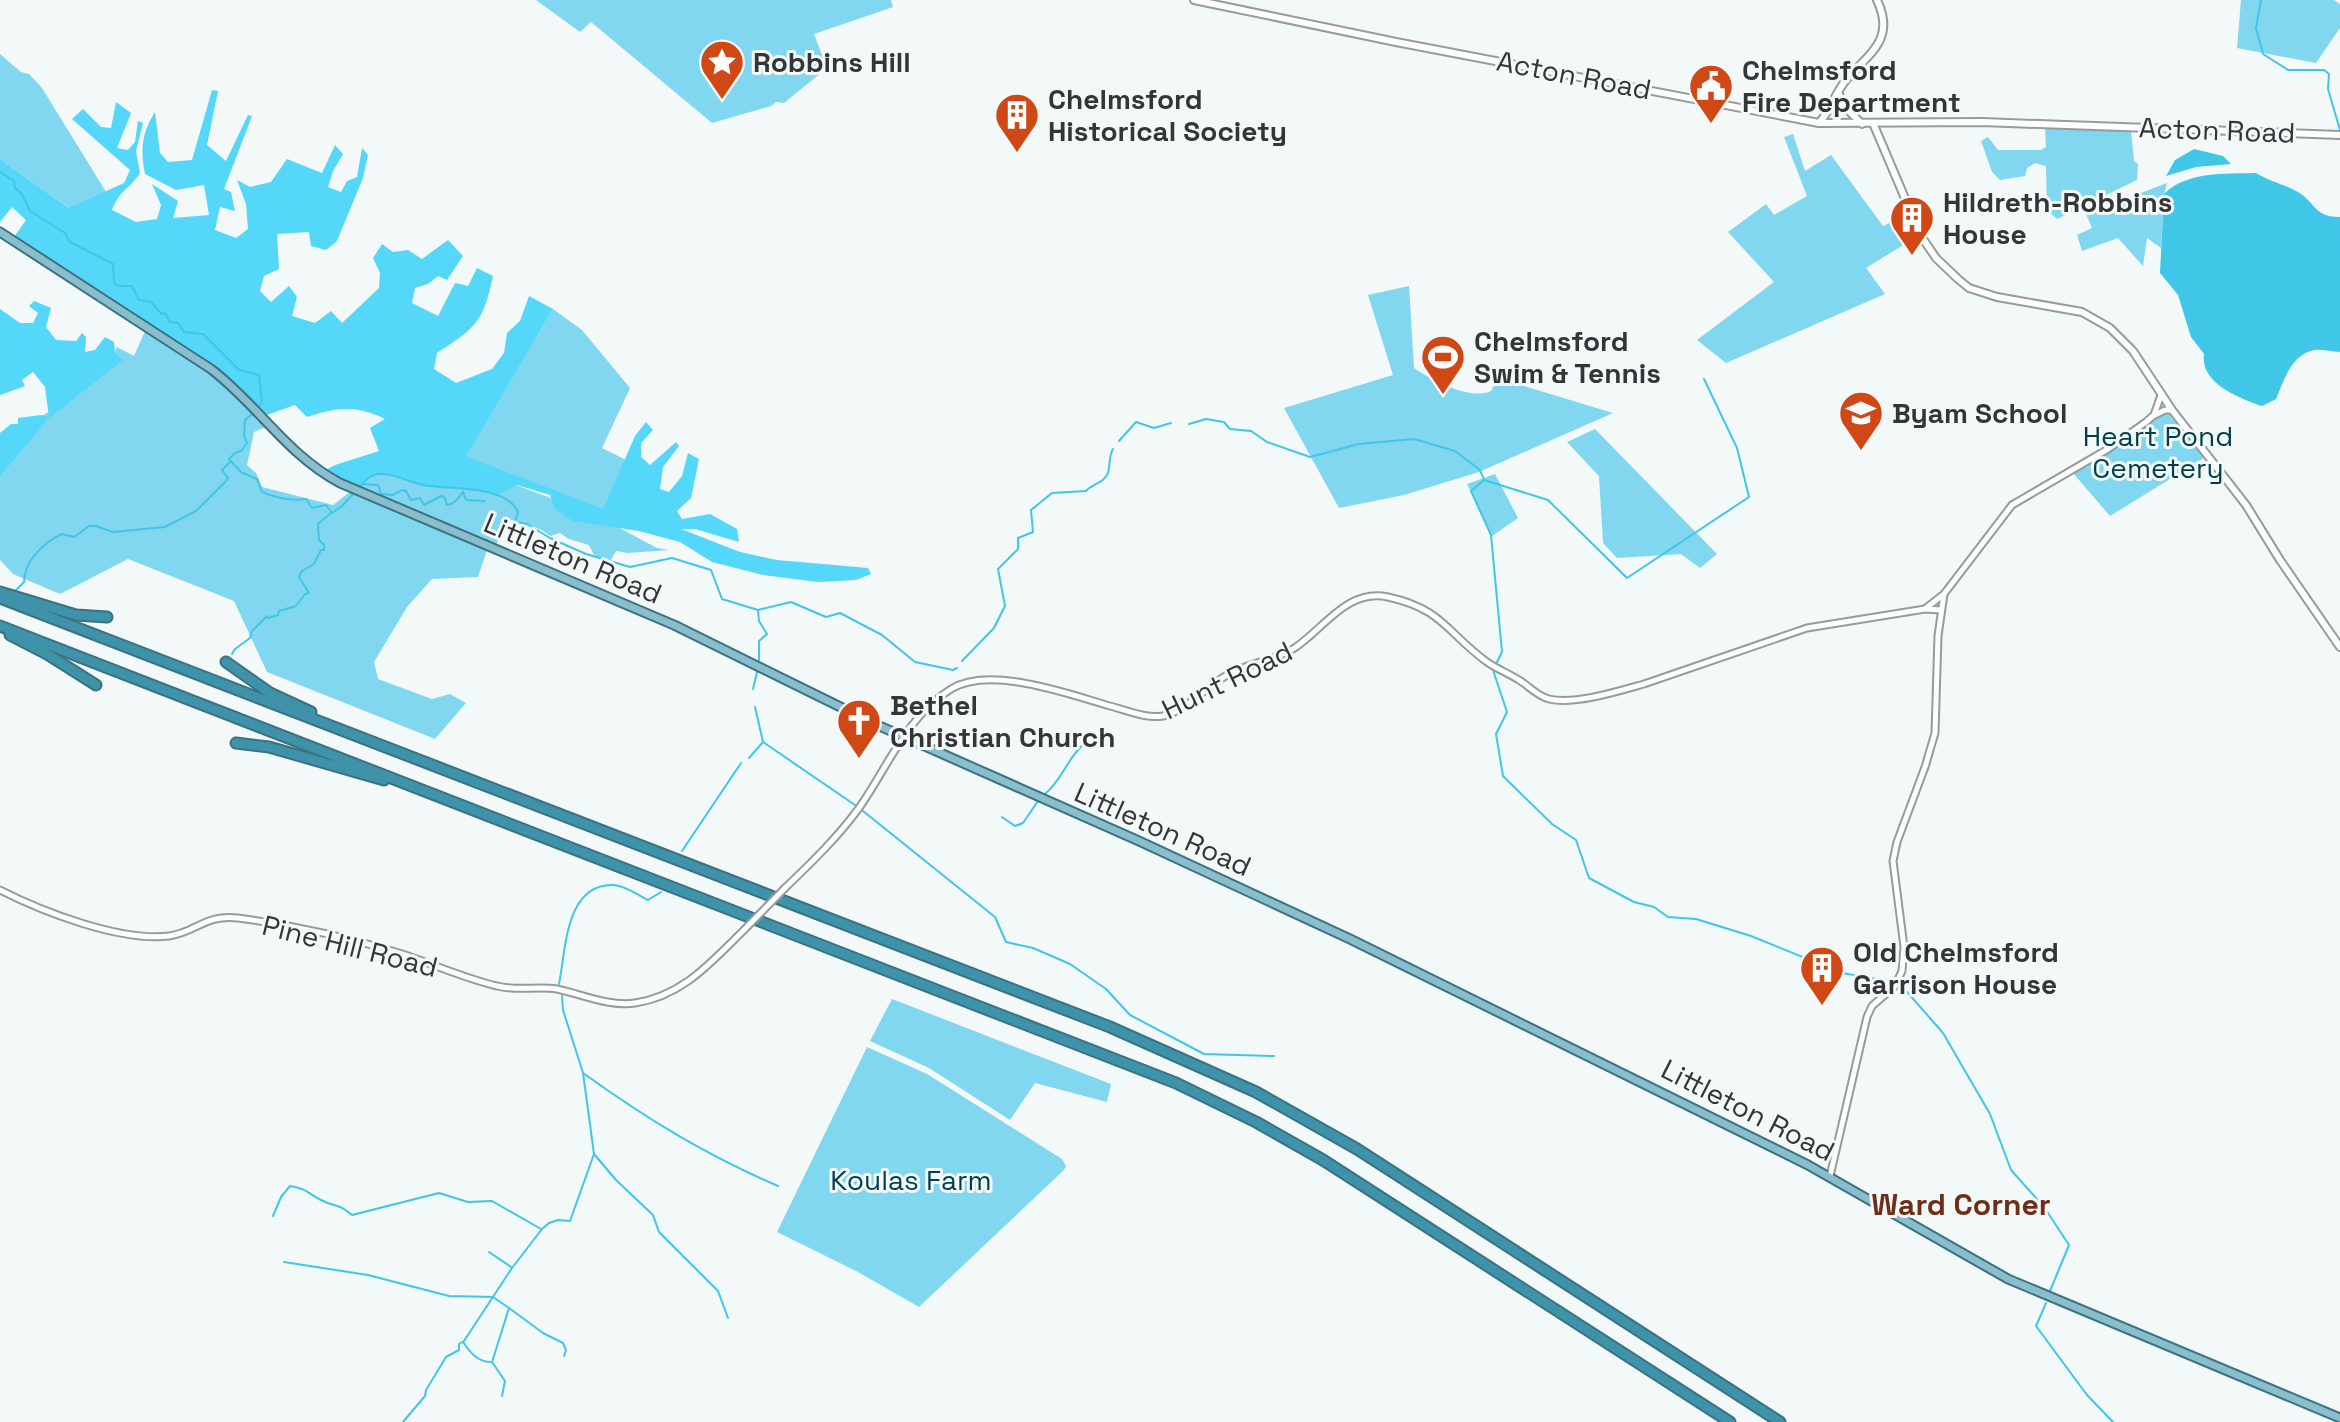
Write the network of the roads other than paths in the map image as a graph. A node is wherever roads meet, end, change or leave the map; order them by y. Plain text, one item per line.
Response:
1 (1194, 0) edge
2 (1877, 0) edge
3 (1839, 94) junction
4 (1819, 123) junction
5 (1873, 123) junction
6 (1862, 124) junction
7 (2340, 135) edge
8 (0, 232) edge
9 (2162, 394) junction
10 (2172, 410) junction
11 (2154, 415) junction
12 (0, 592) edge
13 (1944, 594) junction
14 (0, 598) edge
15 (1925, 609) junction
16 (1941, 610) junction
17 (107, 617) dead end
18 (0, 628) edge
19 (2340, 647) edge
20 (226, 662) dead end
21 (96, 685) dead end
22 (902, 736) junction
23 (236, 743) dead end
24 (398, 751) junction
25 (412, 786) junction
26 (0, 890) edge
27 (701, 973) joint
28 (1830, 1176) junction
29 (2340, 1418) edge
30 (1730, 1422) edge
31 (1780, 1422) edge

1 - 4 main road, Acton Road
2 - 3 main road
3 - 4 main road
3 - 6 main road
4 - 6 main road, Acton Road
5 - 6 main road, Acton Road
5 - 7 main road, Acton Road
5 - 9 main road
8 - 22 main road, Littleton Road
9 - 10 main road
9 - 11 street
10 - 11 street
10 - 19 main road
11 - 13 street
12 - 17 highway
13 - 15 street, Hunt Road
13 - 16 street
14 - 24 highway
15 - 16 street, Hunt Road
15 - 22 street, Hunt Road
16 - 28 street
18 - 21 highway
18 - 25 highway
20 - 24 highway
22 - 27 street, Hunt Road, bridge
22 - 28 main road, Littleton Road
23 - 25 highway
24 - 31 highway
25 - 30 highway
26 - 27 street, Pine Hill Road
28 - 29 main road, Littleton Road

